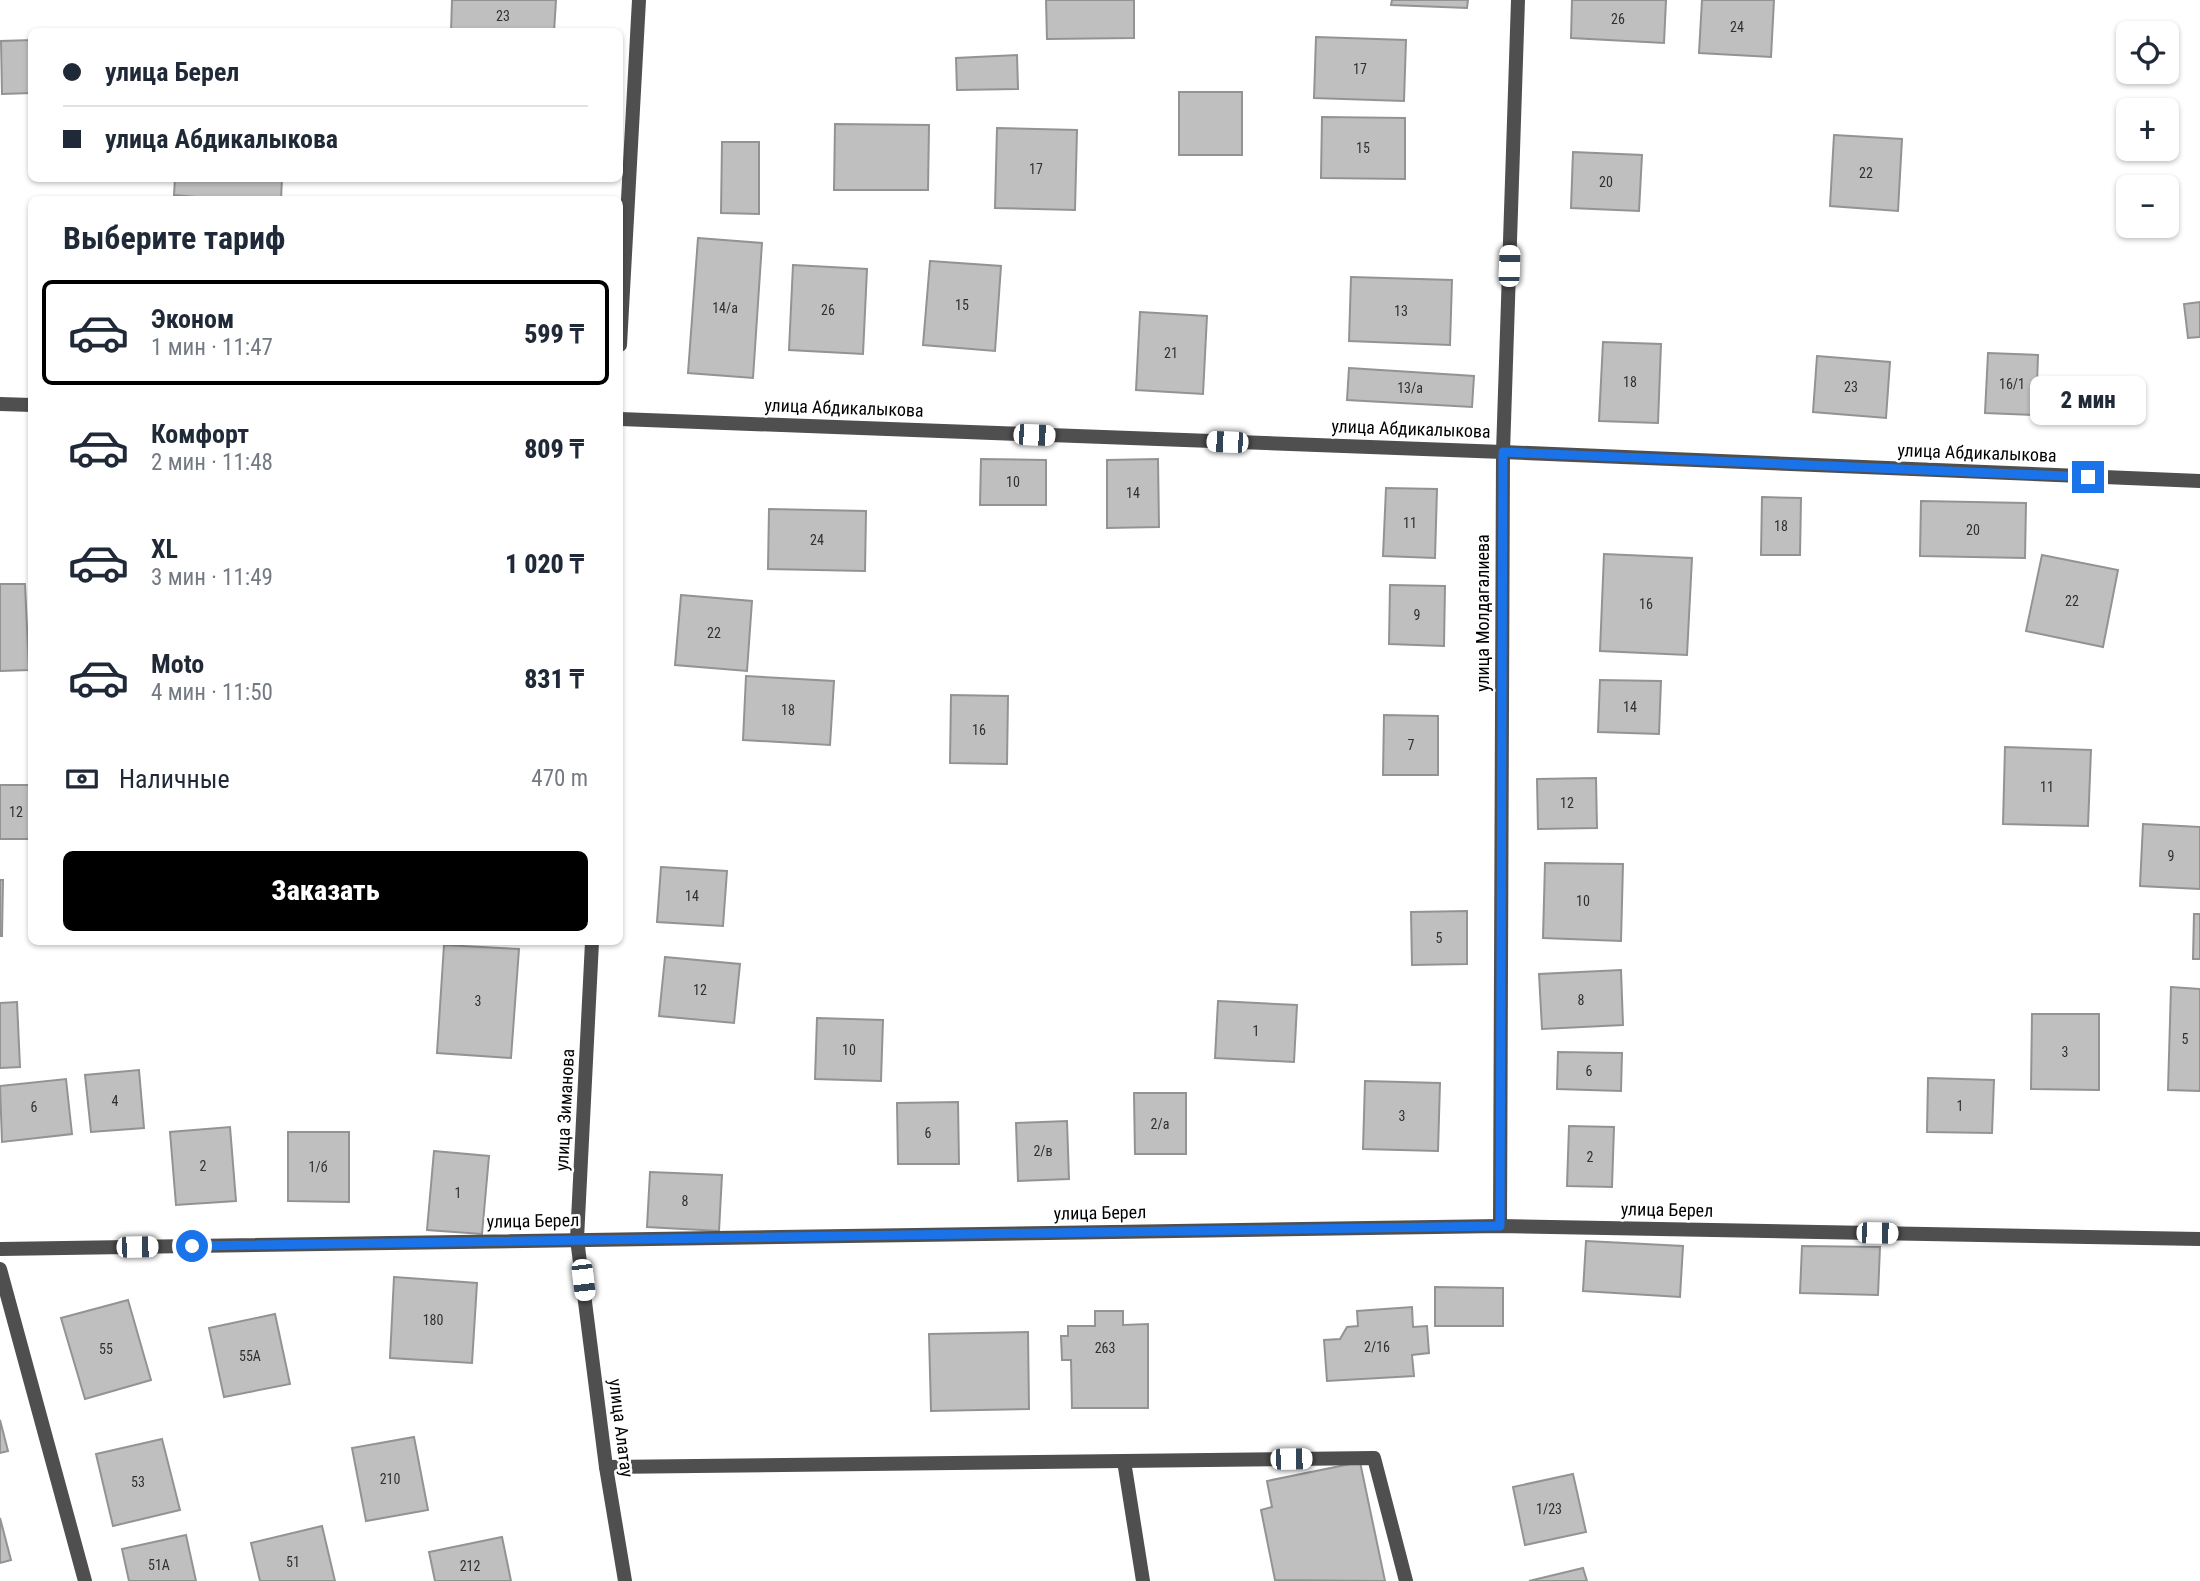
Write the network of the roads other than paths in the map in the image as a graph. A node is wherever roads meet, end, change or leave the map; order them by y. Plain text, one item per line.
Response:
1 (639, 0) edge
2 (1518, 0) edge
3 (623, 291) edge
4 (0, 404) edge
5 (28, 405) edge
6 (623, 419) edge
7 (1503, 452) junction
8 (2200, 481) edge
9 (592, 945) edge
10 (1500, 1226) junction
11 (577, 1239) junction
12 (2200, 1239) edge
13 (0, 1249) edge
14 (0, 1269) edge
15 (583, 1280) joint
16 (1124, 1461) junction
17 (606, 1467) junction
18 (85, 1581) edge
19 (625, 1581) edge
20 (1143, 1581) edge
21 (1406, 1581) edge

1 - 3 street
2 - 7 street, улица Молдагалиева
4 - 5 street
6 - 7 street, улица Абдикалыкова
7 - 8 street, улица Абдикалыкова
7 - 10 street, улица Молдагалиева
9 - 11 street, улица Зиманова
10 - 11 street, улица Берел
10 - 12 street, улица Берел
11 - 13 street, улица Берел
11 - 15 street, улица Зиманова
14 - 18 street
15 - 17 street, улица Алатау
16 - 17 street
16 - 20 street
16 - 21 street
17 - 19 street, улица Алатау

